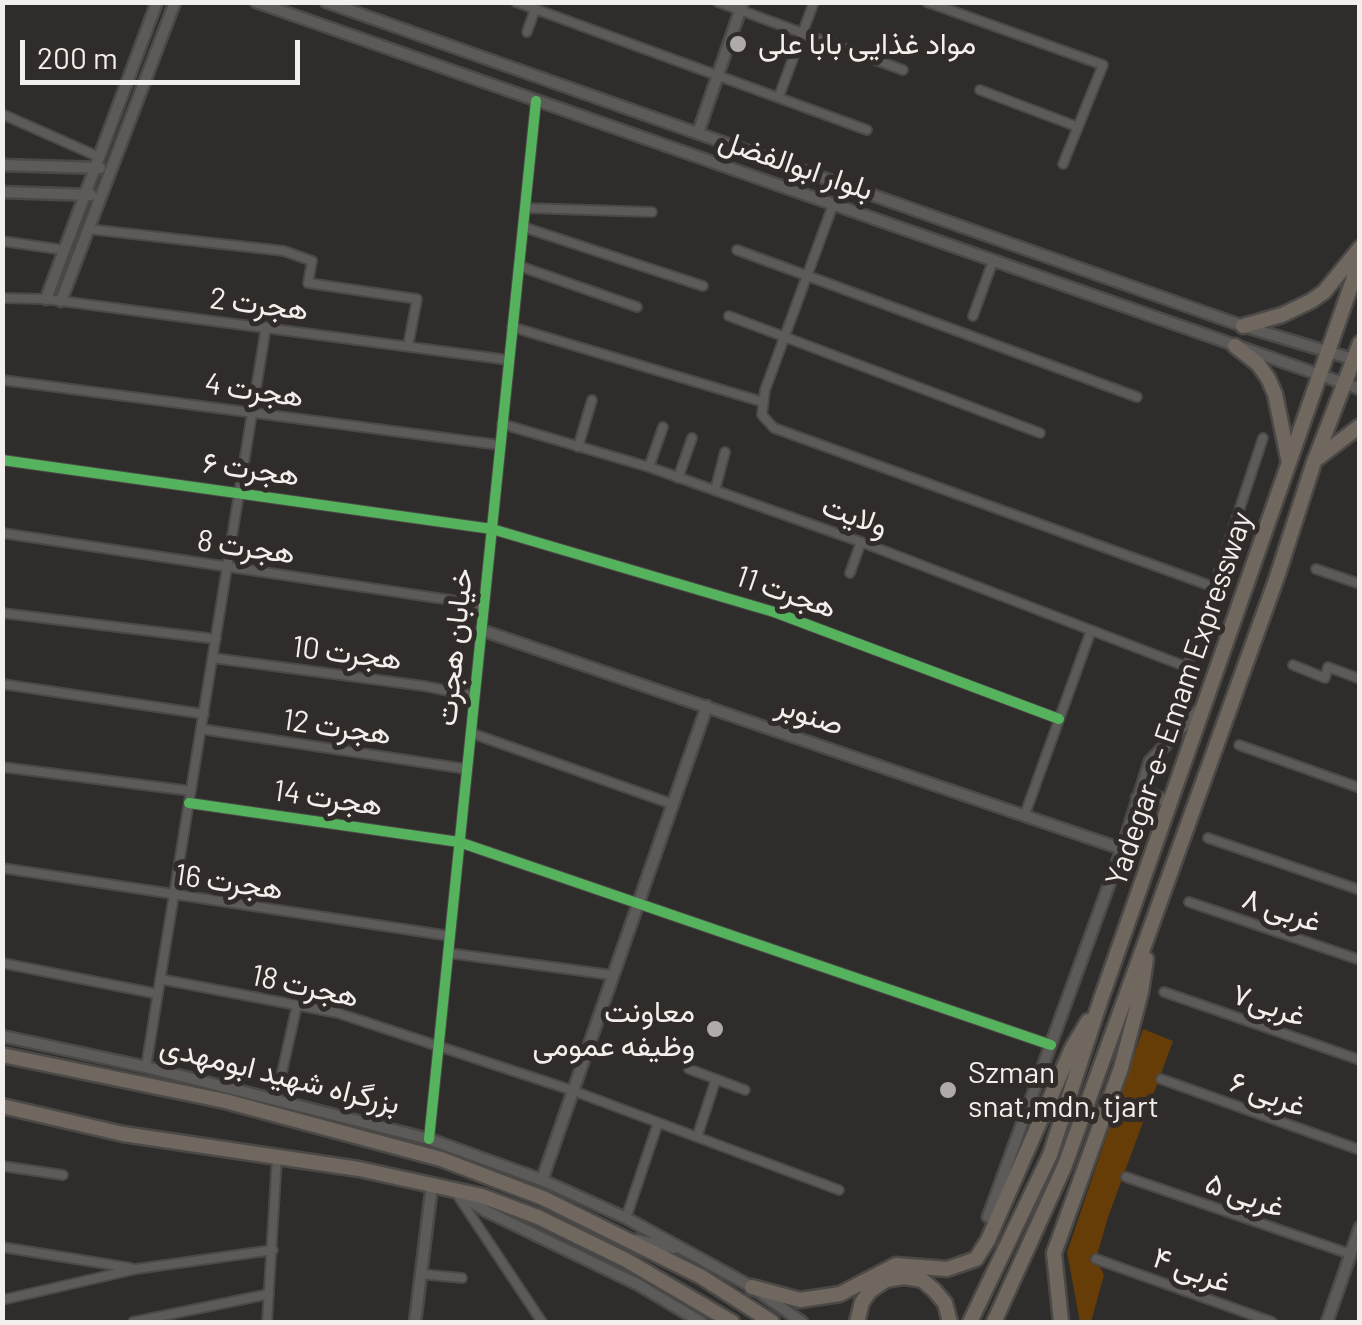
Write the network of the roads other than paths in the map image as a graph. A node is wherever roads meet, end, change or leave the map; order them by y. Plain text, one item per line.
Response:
1 (158, 2) edge
2 (176, 2) edge
3 (256, 2) edge
4 (326, 2) edge
5 (516, 2) edge
6 (718, 2) edge
7 (814, 2) edge
8 (927, 2) edge
9 (968, 2) edge
10 (340, 5) edge
11 (742, 6) edge
12 (535, 9) junction
13 (963, 15) junction
14 (527, 32) dead end
15 (802, 33) junction
16 (903, 70) dead end
17 (718, 74) junction
18 (980, 90) dead end
19 (779, 96) junction
20 (536, 100) junction
21 (2, 114) edge
22 (1078, 128) junction
23 (867, 130) dead end
24 (698, 133) junction
25 (97, 163) junction
26 (1064, 164) dead end
27 (2, 165) edge
28 (111, 169) junction
29 (2, 192) edge
30 (85, 194) junction
31 (101, 195) junction
32 (833, 205) junction
33 (525, 208) junction
34 (652, 212) dead end
35 (523, 227) junction
36 (966, 228) junction
37 (88, 229) junction
38 (2, 241) edge
39 (1360, 248) edge
40 (959, 249) junction
41 (64, 250) junction
42 (737, 250) dead end
43 (1360, 260) edge
44 (992, 261) junction
45 (519, 266) junction
46 (808, 277) junction
47 (703, 286) dead end
48 (2, 298) edge
49 (46, 299) junction
50 (60, 300) junction
51 (637, 307) dead end
52 (728, 316) dead end
53 (973, 316) dead end
54 (1243, 326) junction
55 (266, 327) junction
56 (512, 328) junction
57 (784, 337) junction
58 (1360, 343) edge
59 (408, 346) junction
60 (1235, 346) junction
61 (1328, 353) junction
62 (509, 360) junction
63 (1356, 360) edge
64 (1319, 375) junction
65 (2, 380) edge
66 (1344, 384) junction
67 (1360, 389) edge
68 (1136, 397) dead end
69 (592, 400) dead end
70 (763, 402) junction
71 (253, 412) junction
72 (502, 424) junction
73 (1360, 426) edge
74 (663, 427) dead end
75 (1040, 433) dead end
76 (692, 438) dead end
77 (1263, 438) dead end
78 (500, 445) junction
79 (578, 447) junction
80 (725, 452) dead end
81 (2, 460) edge
82 (1314, 462) junction
83 (1289, 464) junction
84 (649, 467) junction
85 (678, 478) junction
86 (715, 490) junction
87 (240, 493) junction
88 (492, 529) junction
89 (2, 533) edge
90 (860, 542) junction
91 (228, 567) junction
92 (1316, 569) dead end
93 (850, 573) dead end
94 (1360, 584) edge
95 (1214, 587) junction
96 (484, 605) junction
97 (2, 613) edge
98 (481, 630) junction
99 (1091, 630) junction
100 (216, 639) junction
101 (213, 658) junction
102 (1293, 666) dead end
103 (1187, 667) junction
104 (1360, 679) edge
105 (2, 684) edge
106 (474, 696) junction
107 (1206, 704) junction
108 (707, 706) junction
109 (1174, 707) dead end
110 (204, 714) junction
111 (1059, 719) junction
112 (201, 729) junction
113 (470, 733) junction
114 (1239, 745) dead end
115 (2, 767) edge
116 (467, 769) junction
117 (1360, 788) edge
118 (191, 791) junction
119 (1137, 798) junction
120 (189, 802) junction
121 (672, 804) junction
122 (1170, 807) junction
123 (1025, 814) junction
124 (1208, 838) dead end
125 (460, 842) junction
126 (1122, 849) junction
127 (2, 868) edge
128 (1360, 890) edge
129 (174, 896) junction
130 (638, 902) junction
131 (1190, 902) dead end
132 (1150, 928) junction
133 (450, 936) junction
134 (448, 954) junction
135 (1360, 960) edge
136 (2, 963) edge
137 (612, 974) junction
138 (160, 979) junction
139 (1164, 992) dead end
140 (158, 994) junction
141 (1101, 999) junction
142 (298, 1005) junction
143 (2, 1036) edge
144 (439, 1044) junction
145 (1052, 1045) junction
146 (2, 1055) edge
147 (1360, 1060) edge
148 (146, 1067) junction
149 (689, 1070) dead end
150 (716, 1079) junction
151 (1161, 1079) dead end
152 (571, 1090) junction
153 (745, 1090) dead end
154 (244, 1092) junction
155 (276, 1098) junction
156 (225, 1101) junction
157 (2, 1106) edge
158 (658, 1122) junction
159 (697, 1137) junction
160 (429, 1139) junction
161 (1360, 1150) edge
162 (277, 1156) junction
163 (2, 1166) edge
164 (63, 1175) dead end
165 (1126, 1178) dead end
166 (542, 1180) junction
167 (432, 1185) junction
168 (454, 1190) junction
169 (839, 1190) dead end
170 (626, 1218) junction
171 (988, 1218) dead end
172 (1360, 1227) edge
173 (623, 1238) junction
174 (2, 1247) edge
175 (273, 1250) junction
176 (684, 1251) junction
177 (1350, 1254) junction
178 (1096, 1259) dead end
179 (136, 1269) junction
180 (421, 1274) junction
181 (462, 1278) dead end
182 (752, 1287) junction
183 (269, 1294) junction
184 (2, 1300) edge
185 (133, 1322) edge
186 (267, 1322) edge
187 (415, 1322) edge
188 (542, 1322) edge
189 (700, 1322) edge
190 (732, 1322) edge
191 (772, 1322) edge
192 (802, 1322) edge
193 (857, 1322) edge
194 (950, 1322) edge
195 (970, 1322) edge
196 (994, 1322) edge
197 (1061, 1322) edge
198 (1272, 1322) edge
199 (1327, 1322) edge

1 - 25 main road
2 - 28 main road
3 - 20 main road, بلوار ابوالفضل
4 - 10 main road, بلوار ابوالفضل
5 - 12 street
6 - 11 street
7 - 15 street
8 - 13 street
9 - 13 street
10 - 24 main road, بلوار ابوالفضل
11 - 15 street
11 - 17 main road
12 - 14 street
12 - 17 street
13 - 22 street
15 - 16 street
15 - 19 street
17 - 19 street
17 - 24 main road
18 - 22 street
19 - 23 street
20 - 32 main road, بلوار ابوالفضل
20 - 33 street, خیابان هجرت
21 - 25 street
22 - 26 street
24 - 36 main road, بلوار ابوالفضل
25 - 27 main road
25 - 28 main road
25 - 30 main road
28 - 31 main road
29 - 30 main road
30 - 31 main road
30 - 41 main road
31 - 37 main road
32 - 40 main road, بلوار ابوالفضل
32 - 46 street
33 - 34 street
33 - 35 street, خیابان هجرت
35 - 45 street, خیابان هجرت
35 - 47 street
36 - 40 main road
36 - 54 main road, بلوار ابوالفضل
37 - 50 main road
37 - 59 street
38 - 41 street
39 - 54 highway
40 - 44 main road, بلوار ابوالفضل
41 - 49 main road
42 - 46 street
43 - 61 highway, Yadegar-e- Emam Expressway
44 - 53 street
44 - 60 main road, بلوار ابوالفضل
45 - 51 street
45 - 56 street, خیابان هجرت
46 - 57 street
46 - 68 street
48 - 49 street, هجرت 2
49 - 50 street, هجرت 2
50 - 55 street, هجرت 2
52 - 57 street
54 - 61 main road, بلوار ابوالفضل
55 - 59 street, هجرت 2
55 - 71 street
56 - 62 street, خیابان هجرت
56 - 70 street
57 - 70 street
57 - 75 street
58 - 63 highway, Yadegar-e- Emam Expressway
59 - 62 street, هجرت 2
60 - 64 main road, بلوار ابوالفضل
60 - 83 highway
61 - 63 main road, بلوار ابوالفضل
61 - 64 highway, Yadegar-e- Emam Expressway
62 - 72 street, خیابان هجرت
63 - 66 highway, Yadegar-e- Emam Expressway
64 - 66 main road, بلوار ابوالفضل
64 - 83 highway, Yadegar-e- Emam Expressway
65 - 71 street, هجرت 4
66 - 67 main road, بلوار ابوالفضل
66 - 82 highway, Yadegar-e- Emam Expressway
69 - 79 street
70 - 95 street
71 - 78 street, هجرت 4
71 - 87 street
72 - 78 street, خیابان هجرت
72 - 79 street, ولایت
73 - 82 highway
74 - 84 street
76 - 85 street
77 - 95 street
78 - 88 street, خیابان هجرت
79 - 84 street, ولایت
80 - 86 street
81 - 87 street, هجرت ۶
82 - 132 highway, Yadegar-e- Emam Expressway
83 - 107 highway, Yadegar-e- Emam Expressway
84 - 85 street, ولایت
85 - 86 street, ولایت
86 - 90 street, ولایت
87 - 88 street, هجرت ۶
87 - 91 street
88 - 96 street, خیابان هجرت
88 - 111 street, هجرت 11
89 - 91 street, هجرت 8
90 - 93 street
90 - 99 street, ولایت
91 - 96 street, هجرت 8
91 - 100 street
92 - 94 street
95 - 103 street
96 - 98 street, خیابان هجرت
97 - 100 street
98 - 106 street, خیابان هجرت
98 - 108 main road, صنوبر
99 - 103 street, ولایت
99 - 111 street
100 - 101 street
101 - 106 street, هجرت 10
101 - 110 street
102 - 104 street
103 - 109 street
105 - 110 street
106 - 113 street, خیابان هجرت
107 - 119 main road
107 - 122 highway, Yadegar-e- Emam Expressway
108 - 121 main road
108 - 123 main road, صنوبر
110 - 112 street
111 - 123 street
112 - 116 street, هجرت 12
112 - 118 street
113 - 116 street, خیابان هجرت
113 - 121 street
114 - 117 street
115 - 118 street
116 - 125 street, خیابان هجرت
118 - 120 street
119 - 122 main road
119 - 126 main road
120 - 125 street, هجرت 14
120 - 129 street
121 - 130 main road
122 - 141 highway, Yadegar-e- Emam Expressway
123 - 126 main road, صنوبر
124 - 128 street
125 - 130 street, هجرت 14
125 - 133 street, خیابان هجرت
126 - 145 main road
127 - 129 street, هجرت 16
129 - 133 street, هجرت 16
129 - 138 street
130 - 137 main road
130 - 145 street, هجرت 14
131 - 135 street, غربی ۸
132 - 196 highway, Yadegar-e- Emam Expressway
132 - 197 highway
133 - 134 street, خیابان هجرت
134 - 137 street
134 - 144 street, خیابان هجرت
136 - 140 street
137 - 152 main road
138 - 140 street
138 - 142 street, هجرت 18
139 - 147 street, غربی۷
140 - 148 street
141 - 182 highway
141 - 195 highway, Yadegar-e- Emam Expressway
142 - 144 street, هجرت 18
142 - 155 street
143 - 148 main road, بزرگراه شهید ابومهدی
144 - 152 street, هجرت 18
144 - 160 street, خیابان هجرت
145 - 171 main road
146 - 156 highway
148 - 154 main road, بزرگراه شهید ابومهدی
149 - 150 street
150 - 153 street
150 - 159 street
151 - 161 street, غربی ۶
152 - 158 street, هجرت 18
152 - 166 main road
154 - 155 main road, بزرگراه شهید ابومهدی
154 - 156 highway
155 - 160 main road, بزرگراه شهید ابومهدی
156 - 173 highway
157 - 162 highway
158 - 159 street, هجرت 18
158 - 170 street
159 - 169 street, هجرت 18
160 - 166 main road, بزرگراه شهید ابومهدی
162 - 167 highway
162 - 175 street
163 - 164 street
165 - 177 street, غربی ۵
166 - 170 main road, بزرگراه شهید ابومهدی
167 - 168 highway
167 - 180 main road
168 - 188 street
168 - 189 main road
168 - 190 highway
170 - 176 main road, بزرگراه شهید ابومهدی
172 - 177 main road
173 - 176 main road
173 - 191 highway
174 - 179 street
175 - 179 street
175 - 183 street
176 - 182 main road, بزرگراه شهید ابومهدی
177 - 199 main road
178 - 198 street, غربی ۴
179 - 184 street
180 - 181 street
180 - 187 main road
182 - 192 main road, بزرگراه شهید ابومهدی
183 - 185 street
183 - 186 street
193 - 194 highway

